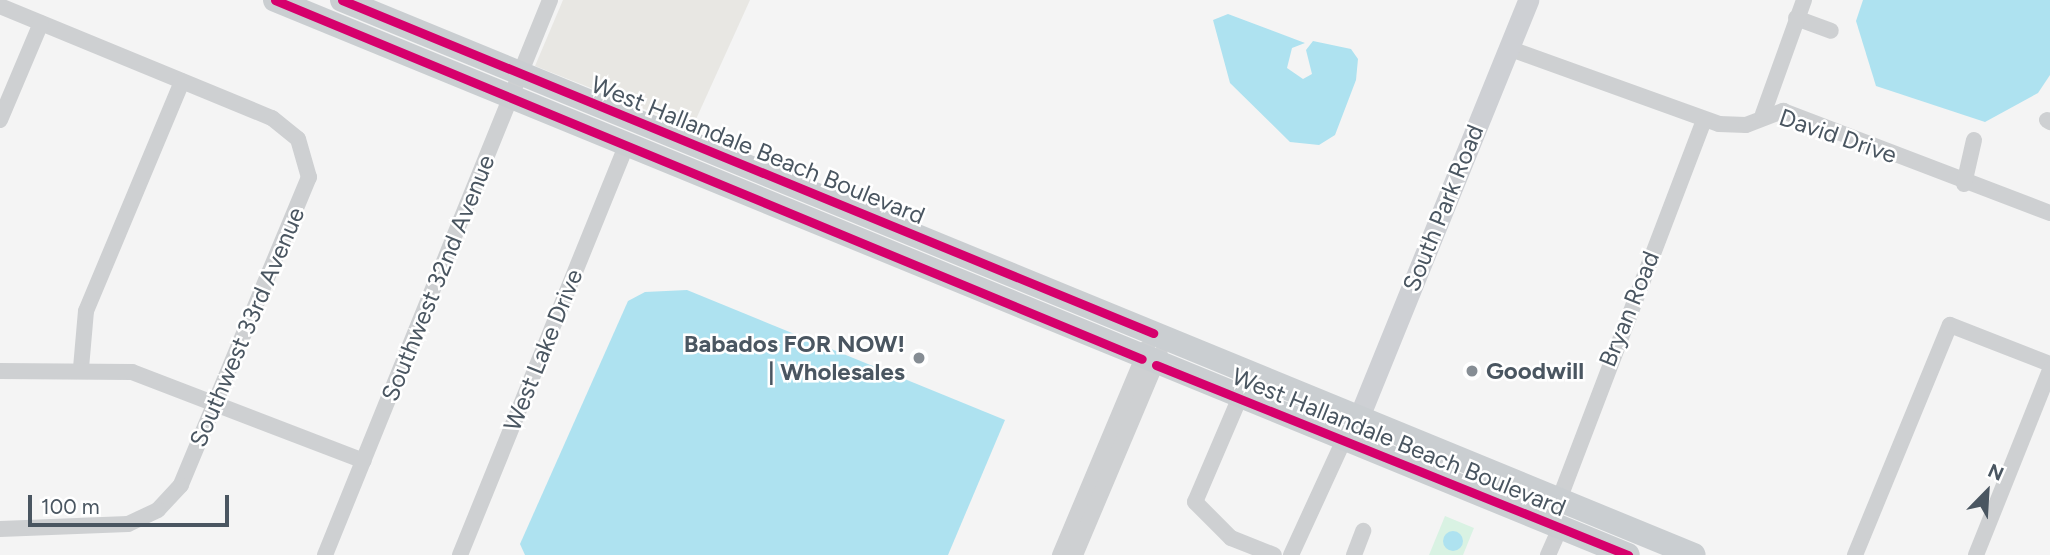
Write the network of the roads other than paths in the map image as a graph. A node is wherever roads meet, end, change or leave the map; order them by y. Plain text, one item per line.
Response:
1 (275, 0) edge
2 (342, 0) edge
3 (550, 0) edge
4 (1528, 0) edge
5 (1804, 0) edge
6 (0, 6) edge
7 (1796, 18) junction
8 (41, 23) junction
9 (1831, 31) dead end
10 (1508, 48) junction
11 (520, 73) junction
12 (182, 81) junction
13 (510, 97) junction
14 (1763, 114) junction
15 (0, 120) edge
16 (1704, 121) junction
17 (1974, 140) dead end
18 (627, 144) junction
19 (1965, 184) junction
20 (751, 195) junction
21 (2049, 215) edge
22 (902, 230) junction
23 (898, 256) junction
24 (1053, 293) junction
25 (1160, 336) junction
26 (1149, 362) junction
27 (2050, 364) edge
28 (81, 368) junction
29 (2050, 370) edge
30 (0, 371) edge
31 (1240, 397) junction
32 (218, 402) junction
33 (1359, 417) junction
34 (1340, 444) junction
35 (1110, 454) junction
36 (364, 461) junction
37 (1559, 500) junction
38 (1625, 526) junction
39 (1560, 527) junction
40 (0, 529) edge
41 (1363, 531) dead end
42 (1552, 554) edge
43 (325, 555) edge
44 (460, 555) edge
45 (1060, 555) edge
46 (1076, 555) edge
47 (1274, 555) edge
48 (1292, 555) edge
49 (1303, 555) edge
50 (1354, 555) edge
51 (1628, 555) edge
52 (1694, 555) edge
53 (1855, 555) edge
54 (1976, 555) edge

1 - 13 main road, West Hallandale Beach Boulevard
2 - 11 main road, West Hallandale Beach Boulevard
3 - 11 street, Southwest 32nd Avenue
4 - 10 street, South Park Road
5 - 7 street
6 - 8 street
7 - 9 street
7 - 14 street
8 - 12 street
8 - 15 street
10 - 16 street, David Drive
10 - 33 street, South Park Road
11 - 13 street, Southwest 32nd Avenue
11 - 22 main road, West Hallandale Beach Boulevard
12 - 28 street
12 - 32 street, Southwest 33rd Avenue
13 - 18 main road, West Hallandale Beach Boulevard
13 - 36 street, Southwest 32nd Avenue
14 - 16 street, David Drive
14 - 19 street, David Drive
16 - 37 street, Bryan Road
17 - 19 street
18 - 20 main road, West Hallandale Beach Boulevard
18 - 44 street, West Lake Drive
19 - 21 street, David Drive
20 - 22 main road
20 - 23 main road, West Hallandale Beach Boulevard
22 - 24 main road, West Hallandale Beach Boulevard
23 - 24 main road
23 - 26 main road, West Hallandale Beach Boulevard
24 - 25 main road, West Hallandale Beach Boulevard
25 - 26 street
25 - 33 main road, West Hallandale Beach Boulevard
26 - 31 main road, West Hallandale Beach Boulevard
26 - 35 street
27 - 53 street
28 - 30 street
28 - 32 street
29 - 54 street
31 - 34 main road, West Hallandale Beach Boulevard
31 - 47 street
32 - 36 street
32 - 40 street, Southwest 33rd Avenue
33 - 34 street
33 - 37 main road, West Hallandale Beach Boulevard
34 - 39 main road, West Hallandale Beach Boulevard
34 - 48 street
34 - 49 street
35 - 45 street
35 - 46 street
36 - 43 street, Southwest 32nd Avenue
37 - 38 main road, West Hallandale Beach Boulevard
38 - 39 main road
38 - 52 main road, West Hallandale Beach Boulevard
39 - 42 street
39 - 51 main road, West Hallandale Beach Boulevard
41 - 50 street

